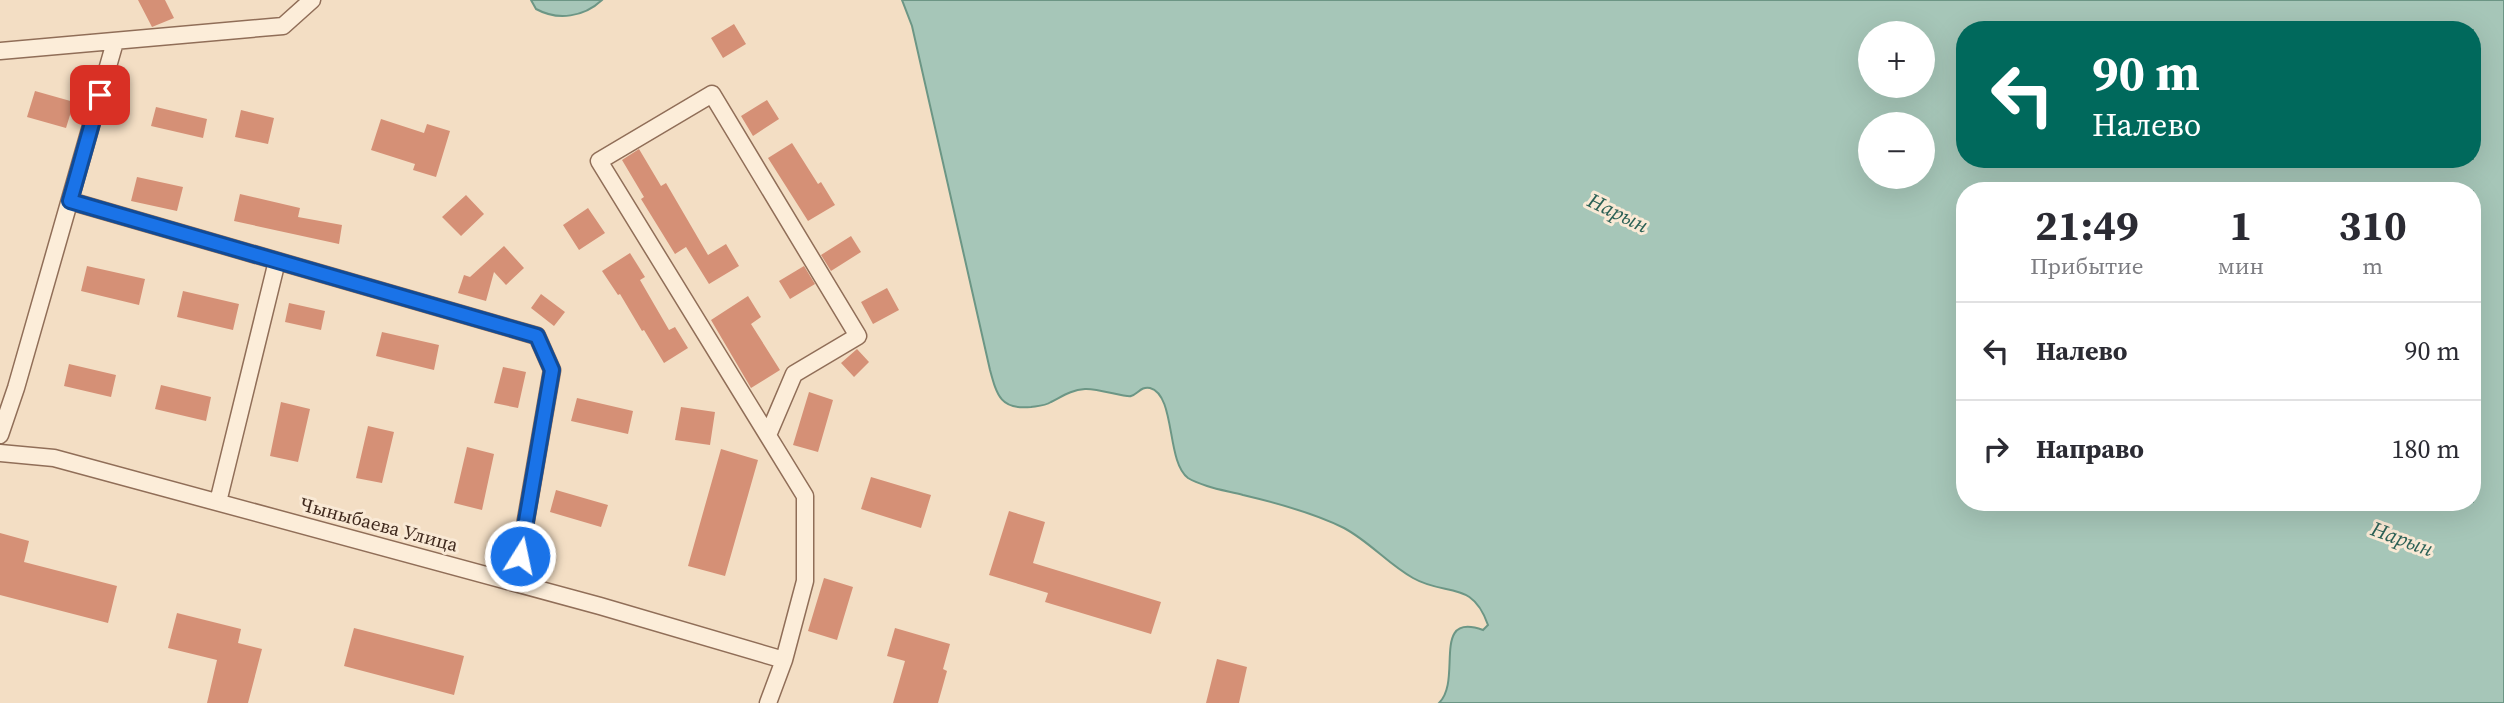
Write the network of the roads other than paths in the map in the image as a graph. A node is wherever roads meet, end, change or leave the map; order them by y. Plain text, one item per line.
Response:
1 (312, 0) edge
2 (116, 43) junction
3 (0, 51) edge
4 (70, 201) junction
5 (277, 261) junction
6 (0, 435) edge
7 (768, 435) junction
8 (0, 453) edge
9 (218, 502) junction
10 (515, 583) junction
11 (784, 660) junction
12 (768, 703) edge

1 - 2 street
2 - 3 street
2 - 4 street
4 - 5 street
4 - 6 street
5 - 9 street
5 - 10 street
7 - 7 street
7 - 11 street
8 - 9 street, Чыныбаева Улица
9 - 10 street, Чыныбаева Улица
10 - 11 street, Чыныбаева Улица
11 - 12 street

